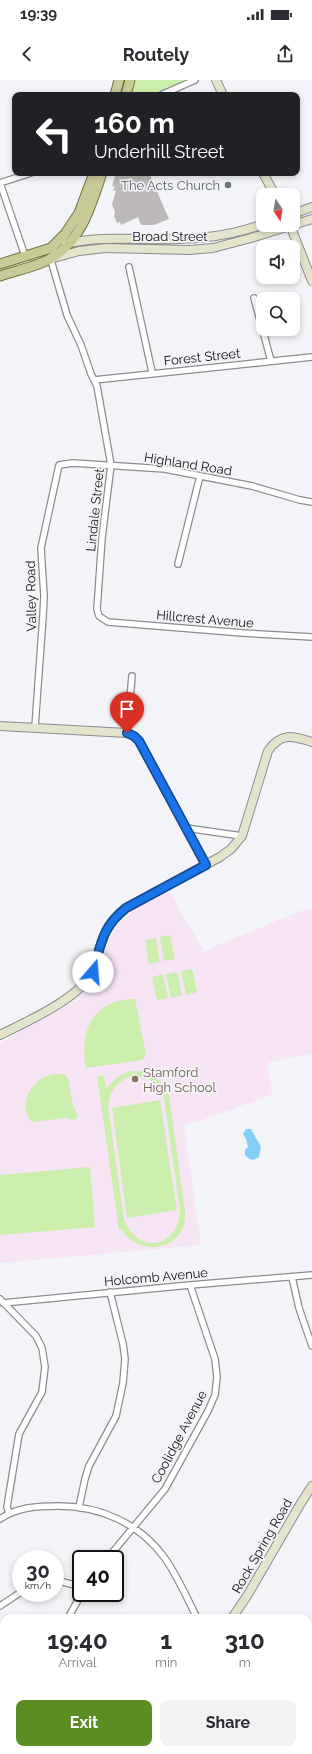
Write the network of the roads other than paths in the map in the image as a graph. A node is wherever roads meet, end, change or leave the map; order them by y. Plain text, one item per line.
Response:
1 (119, 80) edge
2 (130, 80) edge
3 (194, 80) edge
4 (216, 80) edge
5 (116, 92) edge
6 (127, 92) edge
7 (168, 92) edge
8 (222, 92) edge
9 (22, 176) edge
10 (93, 176) edge
11 (101, 176) edge
12 (265, 176) edge
13 (0, 183) edge
14 (271, 188) edge
15 (312, 207) edge
16 (300, 211) edge
17 (312, 220) edge
18 (300, 223) edge
19 (256, 226) edge
20 (270, 232) edge
21 (293, 232) edge
22 (70, 242) junction
23 (49, 248) junction
24 (25, 256) junction
25 (50, 259) junction
26 (0, 264) edge
27 (129, 267) dead end
28 (0, 276) edge
29 (312, 281) edge
30 (254, 298) dead end
31 (312, 357) edge
32 (271, 361) junction
33 (152, 372) junction
34 (94, 380) junction
35 (59, 465) joint
36 (111, 465) junction
37 (200, 476) junction
38 (312, 502) edge
39 (178, 564) dead end
40 (99, 616) joint
41 (312, 637) edge
42 (132, 676) dead end
43 (0, 726) edge
44 (35, 727) junction
45 (127, 733) junction
46 (312, 742) edge
47 (186, 828) junction
48 (242, 836) junction
49 (206, 865) junction
50 (0, 1035) edge
51 (312, 1275) edge
52 (292, 1277) junction
53 (190, 1285) junction
54 (110, 1292) junction
55 (1, 1301) edge
56 (312, 1346) edge
57 (312, 1486) edge
58 (79, 1507) junction
59 (8, 1513) junction
60 (0, 1519) edge
61 (133, 1526) junction
62 (114, 1550) edge
63 (12, 1598) edge
64 (77, 1602) edge
65 (0, 1606) edge
66 (70, 1614) edge
67 (196, 1614) edge
68 (235, 1614) edge

1 - 5 main road
2 - 6 main road
3 - 7 street
4 - 8 street
9 - 13 street
10 - 23 main road
11 - 22 main road
12 - 14 street
13 - 24 street
15 - 16 street
17 - 18 street, Broad Street
19 - 22 street, Broad Street
20 - 25 street, Broad Street
21 - 29 street
22 - 23 street, Broad Street
22 - 25 main road
23 - 24 main road
23 - 25 street, Lindale Street
24 - 26 main road
25 - 28 main road
25 - 34 street, Lindale Street
27 - 33 street
30 - 32 street
31 - 32 street, Forest Street
32 - 33 street, Forest Street
33 - 34 street, Forest Street
34 - 36 street, Lindale Street
35 - 36 street, Highland Road
35 - 44 street, Valley Road
36 - 37 street, Highland Road
36 - 40 street, Lindale Street
37 - 38 street, Highland Road
37 - 39 street
40 - 41 street, Hillcrest Avenue
42 - 45 street
43 - 44 street
44 - 45 street
45 - 47 street
46 - 48 street
47 - 48 street
47 - 49 street
48 - 49 street
49 - 50 street
51 - 52 street, Holcomb Avenue
52 - 53 street, Holcomb Avenue
52 - 56 street
53 - 54 street, Holcomb Avenue
53 - 61 street, Coolidge Avenue
54 - 55 street, Holcomb Avenue
54 - 58 street
55 - 59 street
57 - 68 street, Rock Spring Road
58 - 59 street
58 - 61 street
59 - 60 street
61 - 62 street, Coolidge Avenue
61 - 67 street
63 - 65 street
64 - 66 street

